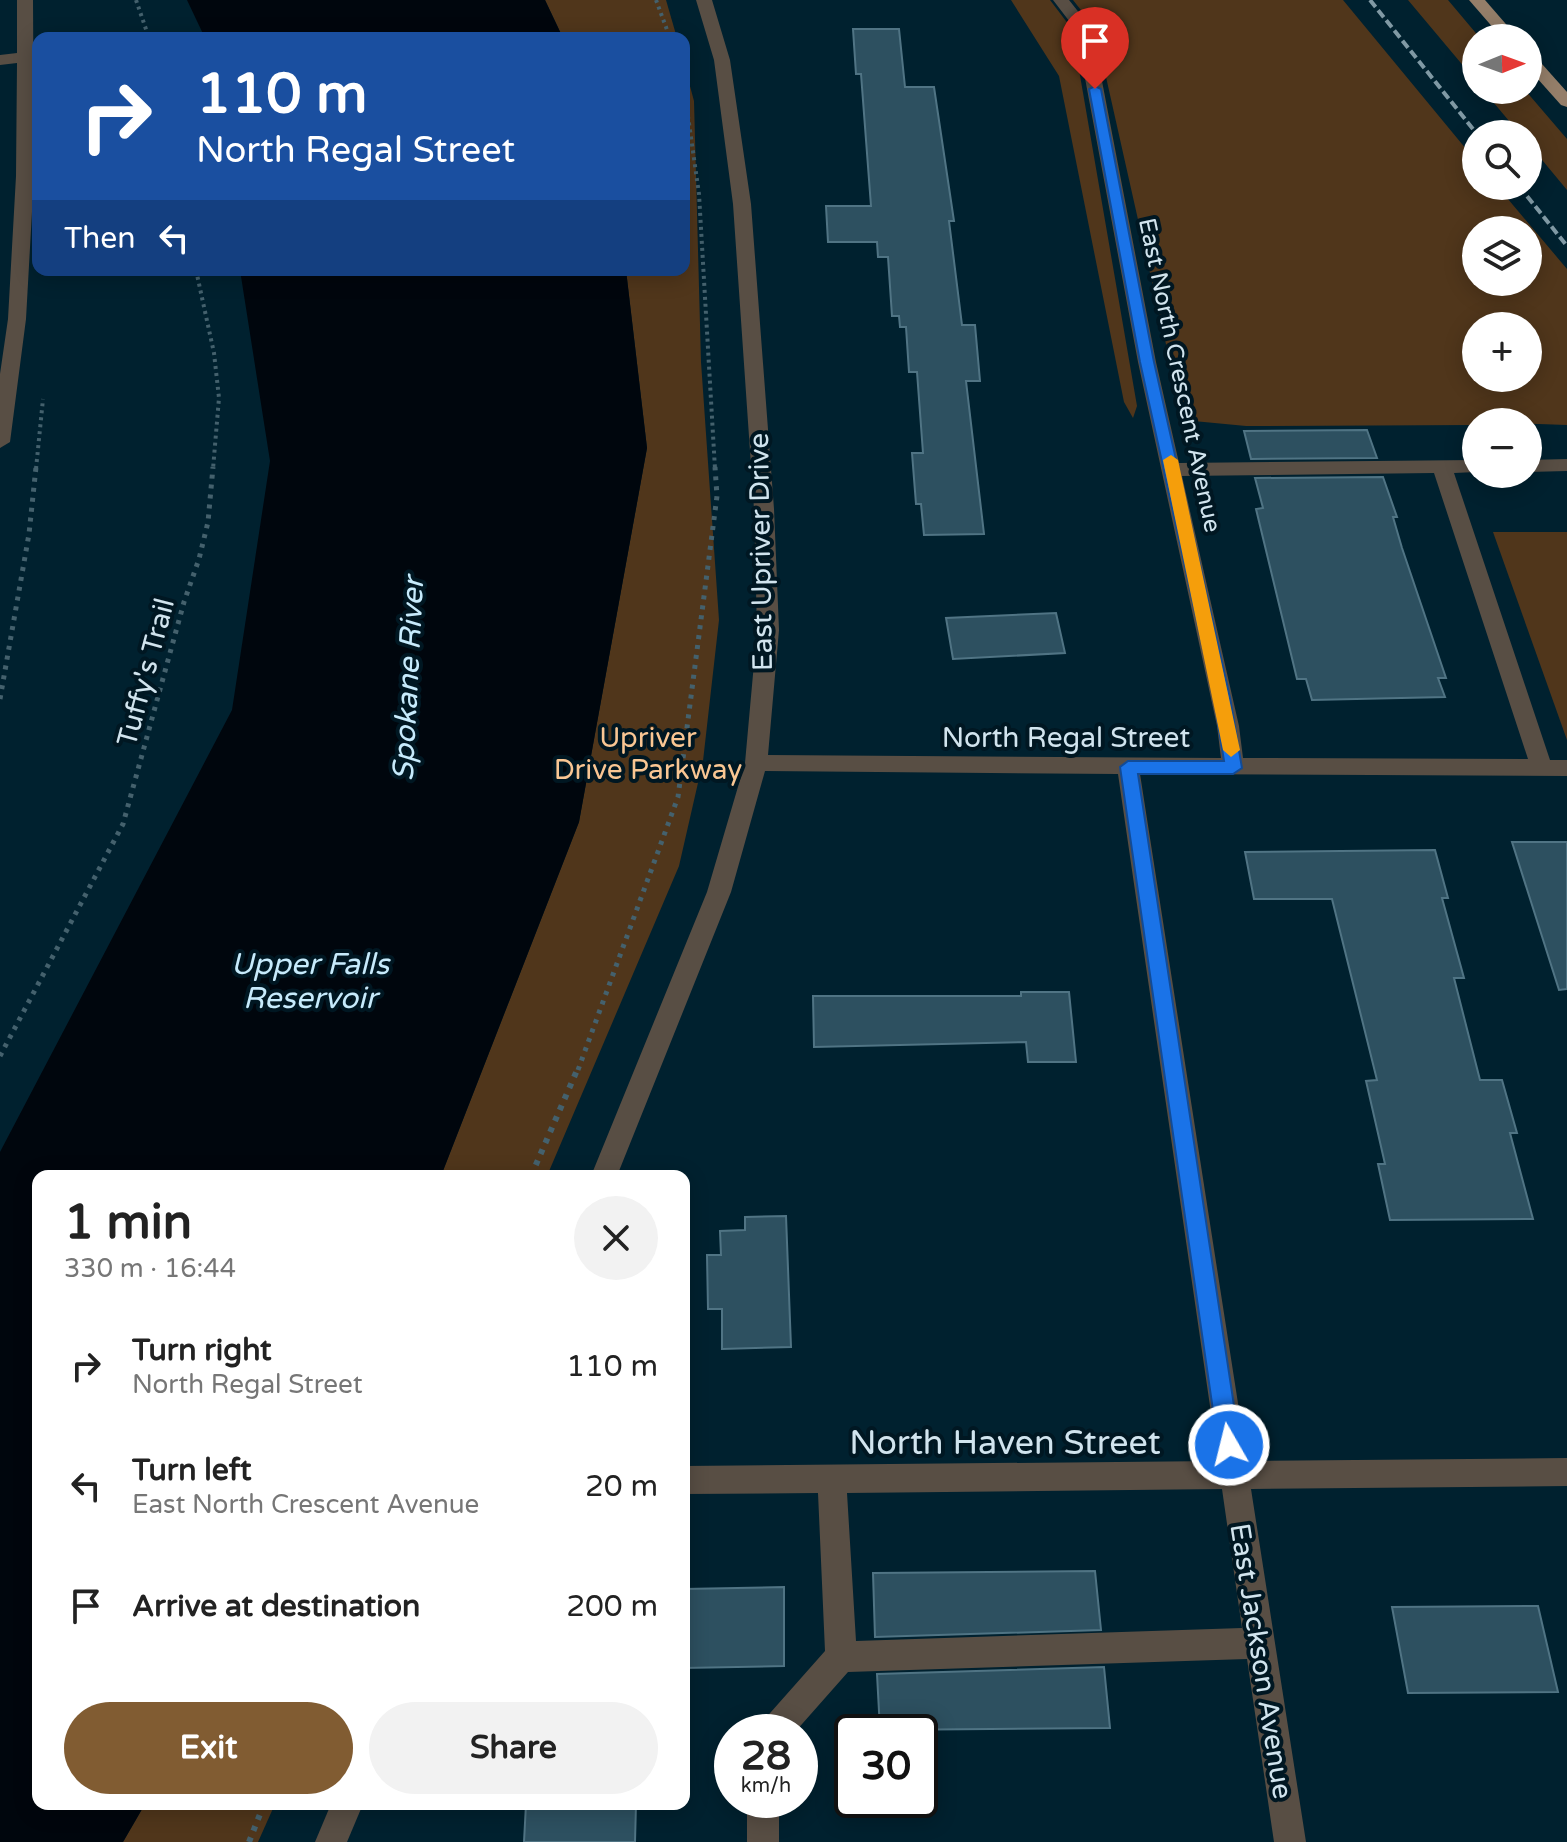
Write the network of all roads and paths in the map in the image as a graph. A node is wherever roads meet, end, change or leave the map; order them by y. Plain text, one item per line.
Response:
1 (25, 0) edge
2 (136, 0) edge
3 (656, 0) edge
4 (704, 0) edge
5 (1061, 0) edge
6 (1477, 0) edge
7 (1498, 24) edge
8 (147, 32) edge
9 (668, 32) edge
10 (25, 57) junction
11 (0, 60) edge
12 (1542, 74) edge
13 (1567, 102) edge
14 (690, 130) edge
15 (197, 276) edge
16 (44, 387) dead end
17 (4, 388) edge
18 (2, 416) edge
19 (0, 442) edge
20 (1567, 465) edge
21 (1462, 466) edge
22 (1542, 466) edge
23 (1442, 467) junction
24 (1173, 470) junction
25 (0, 699) edge
26 (756, 763) junction
27 (1128, 767) junction
28 (1233, 768) junction
29 (1542, 768) junction
30 (1567, 768) edge
31 (0, 1056) edge
32 (534, 1170) edge
33 (606, 1170) edge
34 (1567, 1472) edge
35 (1234, 1476) junction
36 (832, 1479) junction
37 (690, 1480) edge
38 (1259, 1643) junction
39 (841, 1657) junction
40 (790, 1714) edge
41 (262, 1810) edge
42 (344, 1810) edge
43 (763, 1818) edge
44 (249, 1842) edge
45 (331, 1842) edge
46 (763, 1842) edge
47 (1290, 1842) edge

1 - 10 street
2 - 8 path
3 - 9 path
4 - 26 street, East Upriver Drive
5 - 24 street, East North Crescent Avenue
6 - 7 main road
10 - 11 street
10 - 17 street
12 - 13 main road
14 - 32 path
15 - 31 path, Tuffy's Trail
16 - 25 path
17 - 18 street
18 - 19 street
20 - 22 street
21 - 23 street
23 - 24 street
23 - 29 street
24 - 28 street, East North Crescent Avenue
26 - 27 street, North Regal Street
26 - 33 street, East Upriver Drive
27 - 28 street, North Regal Street
27 - 35 street, East Jackson Avenue
28 - 29 street, North Regal Street
29 - 30 street, North Regal Street
34 - 35 street, North Haven Street
35 - 36 street, North Haven Street
35 - 38 street, East Jackson Avenue
36 - 37 street, North Haven Street
36 - 39 street
38 - 39 street
38 - 47 street, East Jackson Avenue
39 - 40 street
41 - 44 path
42 - 45 street
43 - 46 street

